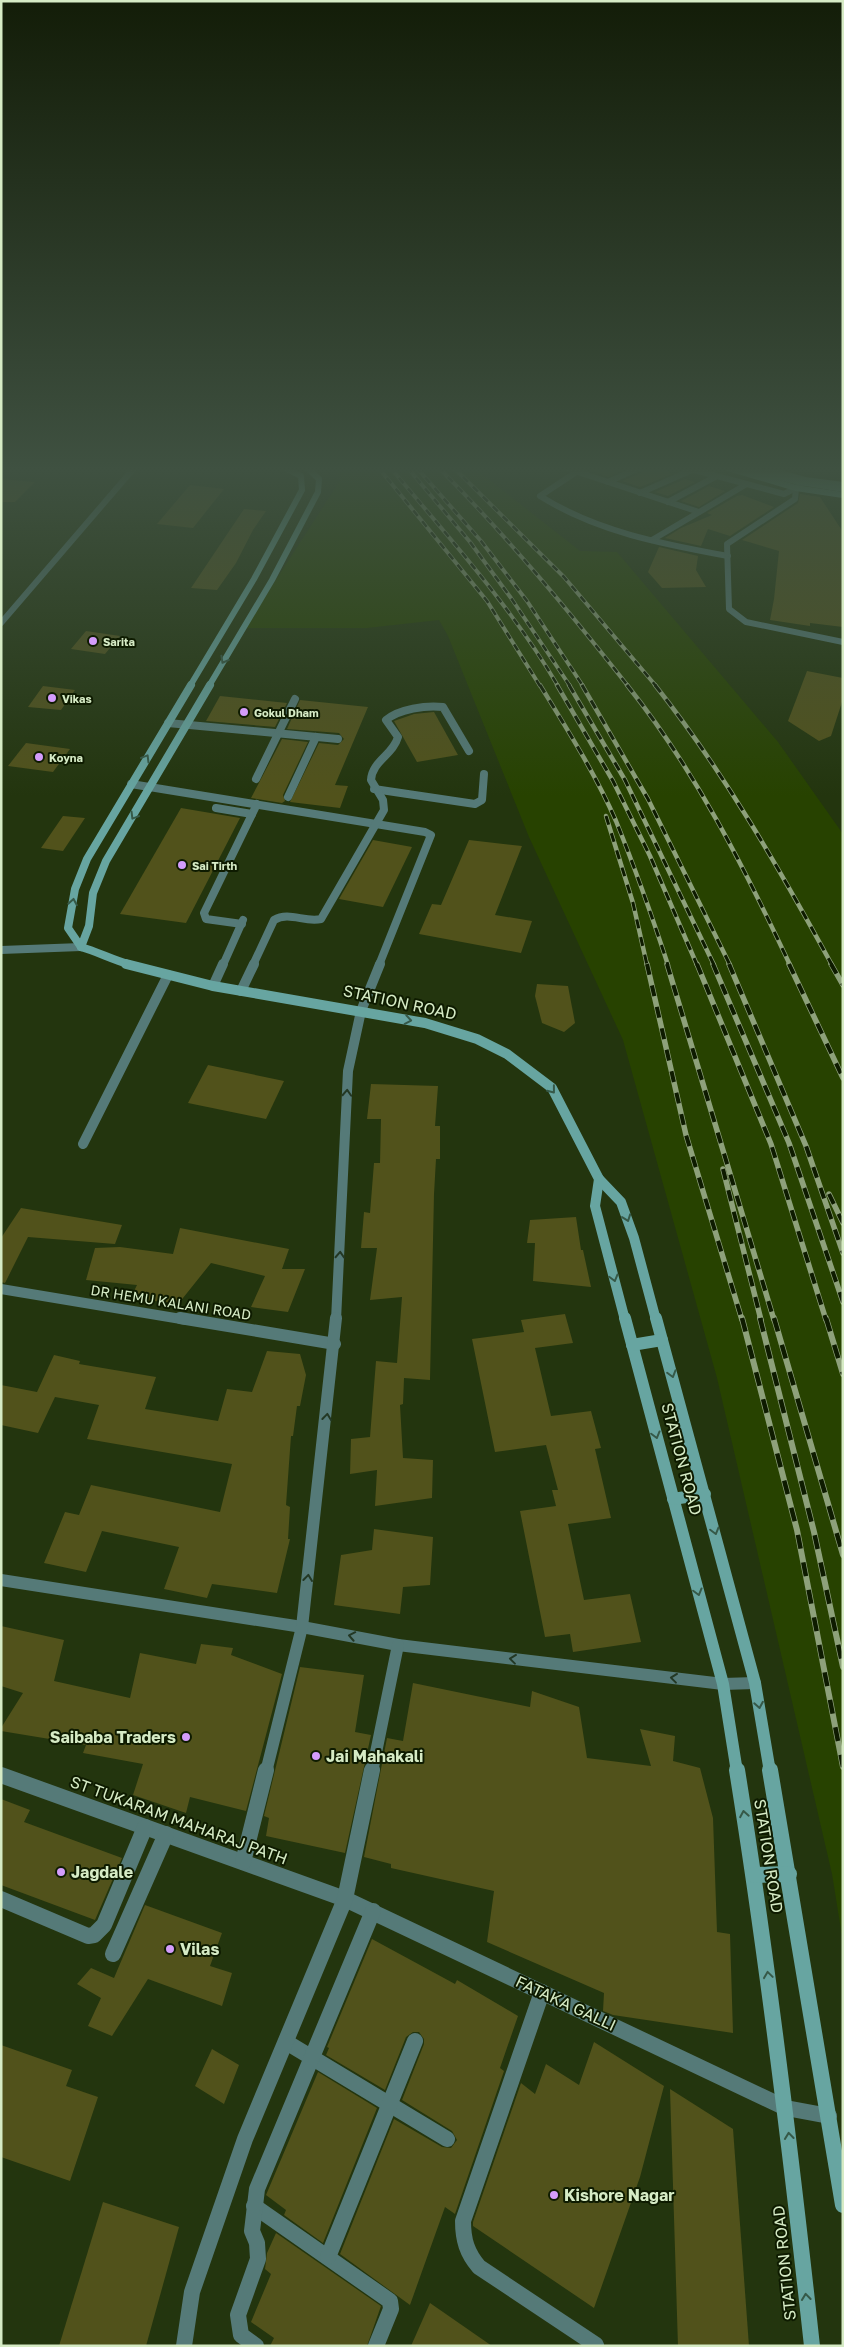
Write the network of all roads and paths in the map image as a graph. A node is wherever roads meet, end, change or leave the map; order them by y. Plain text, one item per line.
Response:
1 (41, 577) edge
2 (274, 577) edge
3 (728, 577) edge
4 (254, 579) joint
5 (272, 580) junction
6 (1, 623) edge
7 (221, 632) junction
8 (239, 634) junction
9 (843, 642) edge
10 (295, 699) dead end
11 (178, 707) junction
12 (198, 709) junction
13 (168, 723) junction
14 (188, 725) junction
15 (278, 733) junction
16 (316, 737) junction
17 (338, 739) dead end
18 (469, 750) dead end
19 (484, 774) dead end
20 (256, 779) dead end
21 (131, 784) junction
22 (151, 787) junction
23 (374, 789) junction
24 (288, 797) dead end
25 (257, 804) junction
26 (216, 808) dead end
27 (252, 814) junction
28 (377, 824) junction
29 (87, 859) junction
30 (106, 861) junction
31 (80, 947) junction
32 (1, 950) edge
33 (168, 974) junction
34 (213, 986) junction
35 (241, 991) junction
36 (360, 1011) junction
37 (83, 1144) dead end
38 (599, 1179) junction
39 (1, 1290) edge
40 (662, 1340) junction
41 (335, 1344) junction
42 (632, 1345) junction
43 (705, 1494) junction
44 (673, 1499) junction
45 (1, 1580) edge
46 (302, 1627) junction
47 (398, 1645) junction
48 (755, 1683) junction
49 (723, 1684) junction
50 (1, 1775) edge
51 (145, 1827) junction
52 (166, 1834) junction
53 (243, 1862) junction
54 (789, 1874) junction
55 (754, 1875) junction
56 (1, 1898) edge
57 (345, 1899) junction
58 (373, 1911) junction
59 (113, 1954) dead end
60 (542, 1992) junction
61 (415, 2041) dead end
62 (286, 2042) junction
63 (313, 2058) junction
64 (390, 2104) junction
65 (786, 2108) junction
66 (829, 2116) junction
67 (447, 2139) dead end
68 (843, 2205) edge
69 (254, 2206) junction
70 (328, 2257) junction
71 (596, 2345) edge
72 (184, 2346) edge
73 (256, 2346) edge
74 (376, 2346) edge
75 (812, 2346) edge

1 - 6 street
2 - 5 main road
3 - 9 street
4 - 5 main road
4 - 7 main road
5 - 8 main road
7 - 8 main road
7 - 11 main road
8 -> 12 main road
10 - 15 street
11 - 12 main road
11 - 13 main road
12 - 14 main road
13 - 14 street
21 -> 13 main road
14 - 15 street
14 - 22 main road
15 - 16 street
15 - 20 street
16 - 17 street
16 - 24 street
18 - 23 street
19 - 23 street
21 - 22 street
21 - 29 main road
22 - 25 street
22 -> 30 main road
23 - 28 street
25 - 27 street
25 - 28 street
26 - 27 street
27 - 34 street
28 - 35 street
28 - 36 street
29 - 30 main road
31 -> 29 main road
30 - 31 main road
31 - 32 street
31 - 33 main road, STATION ROAD
33 - 34 main road, STATION ROAD
33 - 37 street
34 - 35 main road, STATION ROAD
35 - 36 main road, STATION ROAD
36 -> 38 main road, STATION ROAD
41 -> 36 street
38 -> 40 main road
38 -> 42 main road, STATION ROAD
39 - 41 street, DR HEMU KALANI ROAD
40 - 42 main road
40 -> 43 main road
46 -> 41 street
42 -> 44 main road, STATION ROAD
43 - 44 main road
43 -> 48 main road
44 -> 49 main road, STATION ROAD
45 - 46 street
47 -> 46 street
46 - 53 street
49 -> 47 street
47 - 57 street
48 - 49 street
48 -> 54 main road
55 -> 49 main road, STATION ROAD
50 - 51 street, ST TUKARAM MAHARAJ PATH
51 - 52 street, ST TUKARAM MAHARAJ PATH
51 - 56 street
52 - 53 street, ST TUKARAM MAHARAJ PATH
52 - 59 street
53 - 57 street, ST TUKARAM MAHARAJ PATH
54 - 55 main road
54 - 66 main road
65 -> 55 main road, STATION ROAD
57 - 58 street, FATAKA GALLI
57 - 62 street
58 - 60 street, FATAKA GALLI
58 - 63 street
60 - 65 street, FATAKA GALLI
60 - 71 street
61 - 64 street
62 - 63 street
62 - 72 street
63 - 64 street
63 - 69 street
64 - 67 street
64 - 70 street
65 - 66 street, FATAKA GALLI
75 -> 65 main road, STATION ROAD
66 - 68 main road
69 - 70 street
69 - 73 street
70 - 74 street

